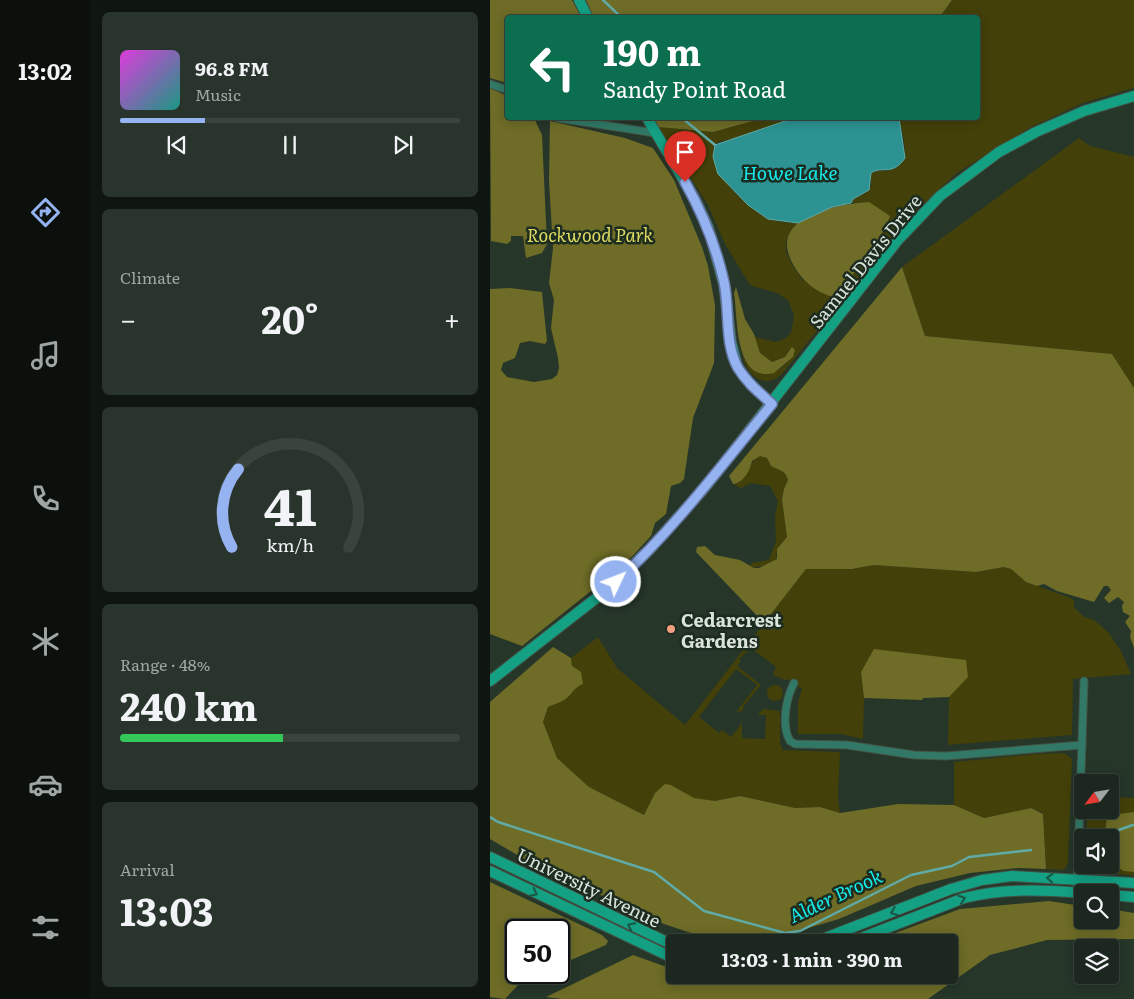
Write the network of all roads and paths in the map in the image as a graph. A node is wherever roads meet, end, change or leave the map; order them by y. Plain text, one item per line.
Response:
1 (579, 0) edge
2 (586, 15) edge
3 (490, 84) edge
4 (505, 89) edge
5 (1134, 96) edge
6 (572, 120) edge
7 (647, 120) edge
8 (655, 132) junction
9 (772, 404) junction
10 (490, 681) edge
11 (1084, 681) dead end
12 (794, 683) dead end
13 (1082, 745) junction
14 (490, 858) edge
15 (490, 871) edge
16 (1077, 879) junction
17 (1134, 883) edge
18 (1078, 884) edge
19 (1074, 893) edge
20 (1119, 896) edge
21 (1134, 897) edge
22 (836, 934) edge
23 (871, 934) edge
24 (666, 942) edge
25 (666, 956) edge

1 - 2 main road
3 - 4 street
5 - 9 main road, Samuel Davis Drive
6 - 8 street
7 - 8 main road
8 - 9 main road
9 - 10 main road, Samuel Davis Drive
11 - 13 street
12 - 13 street
13 - 16 street
24 -> 14 main road, University Avenue
15 -> 25 main road, University Avenue
16 - 17 main road
16 - 18 street
16 -> 22 main road
23 -> 19 main road
20 - 21 main road

